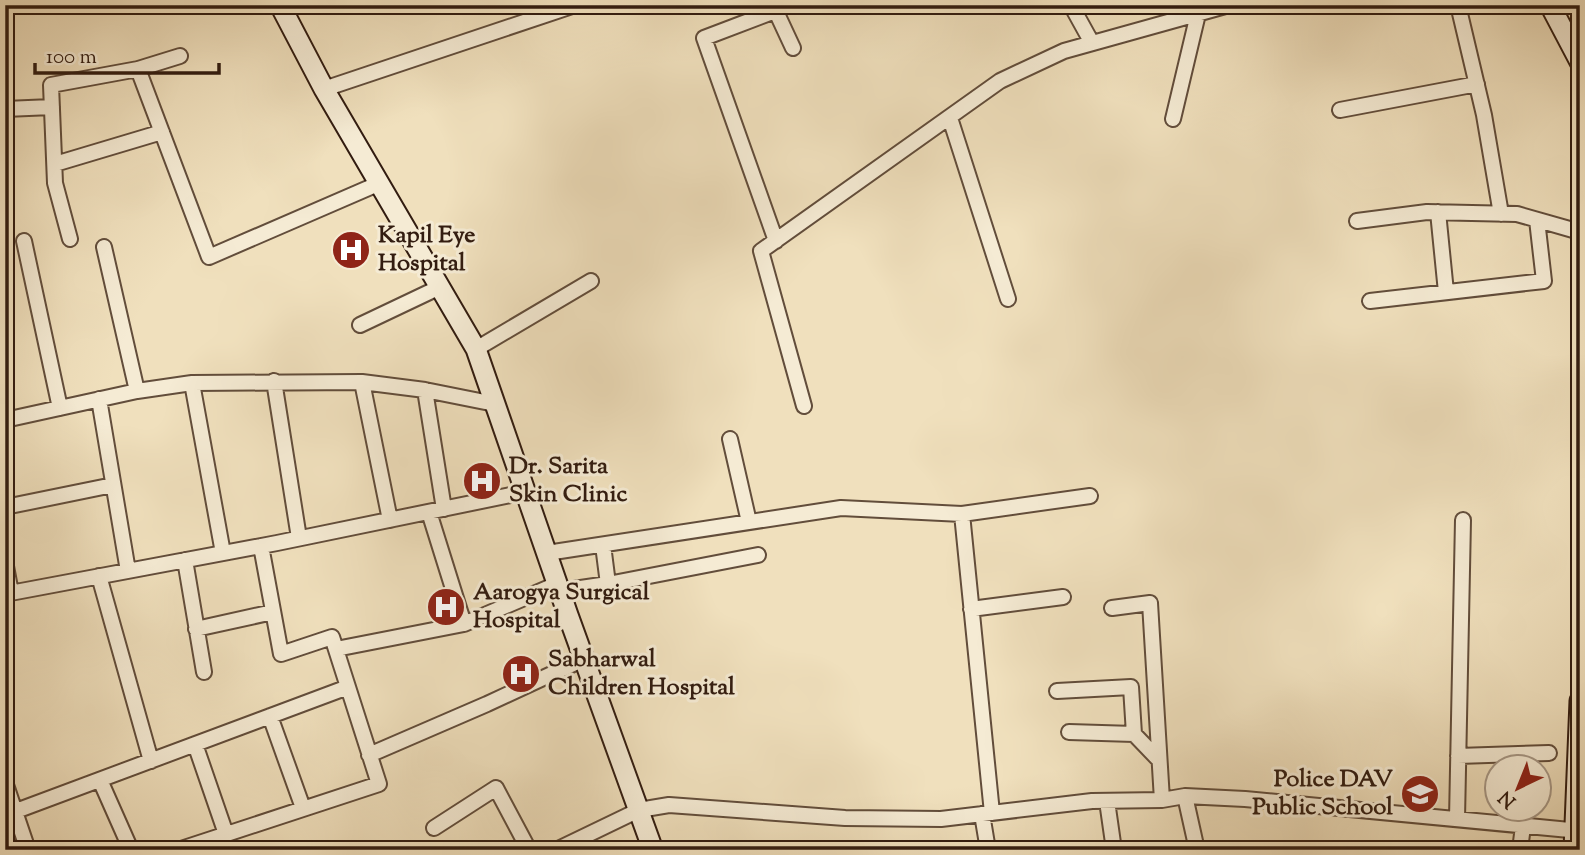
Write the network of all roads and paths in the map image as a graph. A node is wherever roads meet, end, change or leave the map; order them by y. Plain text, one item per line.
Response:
1 (279, 5) edge
2 (575, 5) edge
3 (1071, 5) edge
4 (1229, 5) edge
5 (1458, 5) edge
6 (1550, 5) edge
7 (774, 8) edge
8 (1198, 14) junction
9 (1092, 43) junction
10 (793, 48) dead end
11 (180, 56) dead end
12 (1580, 62) edge
13 (138, 69) junction
14 (1477, 84) junction
15 (324, 89) junction
16 (52, 107) junction
17 (5, 109) edge
18 (1340, 110) dead end
19 (950, 118) junction
20 (1173, 119) dead end
21 (162, 132) junction
22 (55, 164) junction
23 (380, 183) junction
24 (1438, 212) junction
25 (1501, 214) junction
26 (1537, 220) junction
27 (1357, 221) dead end
28 (1580, 232) edge
29 (70, 239) dead end
30 (24, 241) dead end
31 (776, 242) junction
32 (104, 247) dead end
33 (591, 282) dead end
34 (440, 287) junction
35 (1446, 292) junction
36 (1008, 299) dead end
37 (1370, 301) dead end
38 (360, 325) dead end
39 (476, 349) junction
40 (274, 381) junction
41 (192, 383) junction
42 (362, 383) junction
43 (425, 390) junction
44 (137, 391) junction
45 (99, 399) junction
46 (495, 404) junction
47 (804, 406) dead end
48 (60, 408) junction
49 (5, 420) edge
50 (730, 439) dead end
51 (113, 485) junction
52 (525, 492) junction
53 (1090, 496) dead end
54 (5, 507) edge
55 (437, 510) junction
56 (962, 514) junction
57 (390, 520) junction
58 (1463, 520) dead end
59 (749, 522) junction
60 (299, 538) junction
61 (603, 545) junction
62 (261, 546) junction
63 (223, 553) junction
64 (547, 553) junction
65 (758, 555) dead end
66 (185, 560) junction
67 (5, 561) edge
68 (128, 571) junction
69 (99, 576) junction
70 (608, 584) junction
71 (559, 587) junction
72 (8, 593) edge
73 (1063, 597) dead end
74 (1112, 608) dead end
75 (971, 609) junction
76 (273, 612) junction
77 (464, 624) junction
78 (196, 629) junction
79 (336, 649) junction
80 (584, 659) junction
81 (204, 672) dead end
82 (348, 687) junction
83 (1057, 691) dead end
84 (1580, 701) edge
85 (270, 716) junction
86 (1069, 732) dead end
87 (1134, 734) junction
88 (195, 744) junction
89 (1549, 753) dead end
90 (369, 755) junction
91 (1458, 756) junction
92 (1160, 760) junction
93 (151, 761) junction
94 (100, 780) junction
95 (5, 782) edge
96 (1185, 796) junction
97 (1162, 800) junction
98 (1107, 801) junction
99 (303, 808) junction
100 (639, 810) junction
101 (16, 811) junction
102 (987, 813) junction
103 (1457, 819) junction
104 (1523, 826) junction
105 (434, 828) dead end
106 (226, 834) junction
107 (1576, 837) edge
108 (28, 850) edge
109 (131, 850) edge
110 (178, 850) edge
111 (529, 850) edge
112 (556, 850) edge
113 (653, 850) edge
114 (988, 850) edge
115 (1114, 850) edge
116 (1197, 850) edge
117 (1520, 850) edge

1 - 15 street
2 - 15 street
3 - 9 street
4 - 8 street
5 - 14 street
6 - 12 street
7 - 10 street
7 - 31 street
8 - 9 street
8 - 20 street
9 - 19 street
11 - 13 street
13 - 16 street
13 - 21 street
14 - 18 street
14 - 25 street
15 - 23 street
16 - 17 street
16 - 22 street
19 - 31 street
19 - 36 street
21 - 22 street
21 - 23 street
22 - 29 street
23 - 34 street
24 - 25 street
24 - 27 street
24 - 35 street
25 - 26 street
26 - 28 street
26 - 35 street
30 - 48 street
31 - 47 street
32 - 44 street
33 - 39 street
34 - 38 street
34 - 39 street
35 - 37 street
39 - 46 street
40 - 41 street
40 - 42 street
40 - 60 street
41 - 44 street
41 - 63 street
42 - 43 street
42 - 57 street
43 - 46 street
43 - 55 street
44 - 45 street
45 - 48 street
45 - 51 street
46 - 52 street
48 - 49 street
50 - 59 street
51 - 54 street
51 - 68 street
52 - 55 street
52 - 64 street
53 - 56 street
55 - 57 street
55 - 77 street
56 - 59 street
56 - 75 street
57 - 60 street
58 - 91 street
59 - 61 street
60 - 62 street
61 - 64 street
61 - 70 street
62 - 63 street
62 - 76 street
63 - 66 street
64 - 71 street
65 - 70 street
66 - 68 street
66 - 78 street
67 - 72 street
68 - 69 street
69 - 72 street
69 - 93 street
70 - 71 street
71 - 77 street
71 - 80 street
73 - 75 street
74 - 92 street
75 - 102 street
76 - 78 street
76 - 79 street
77 - 79 street
78 - 81 street
79 - 82 street
80 - 90 street
80 - 100 street
82 - 85 street
82 - 90 street
83 - 87 street
84 - 107 street
85 - 88 street
85 - 99 street
86 - 87 street
87 - 92 street
88 - 93 street
88 - 106 street
89 - 91 street
90 - 99 street
91 - 103 street
92 - 97 street
93 - 94 street
94 - 101 street
94 - 109 street
95 - 101 street
96 - 97 street
96 - 103 street
96 - 116 street
97 - 98 street
98 - 102 street
98 - 115 street
99 - 106 street
100 - 102 street
100 - 112 street
100 - 113 street
101 - 108 street
102 - 114 street
103 - 104 street
104 - 107 street
104 - 117 street
105 - 111 street
106 - 110 street

